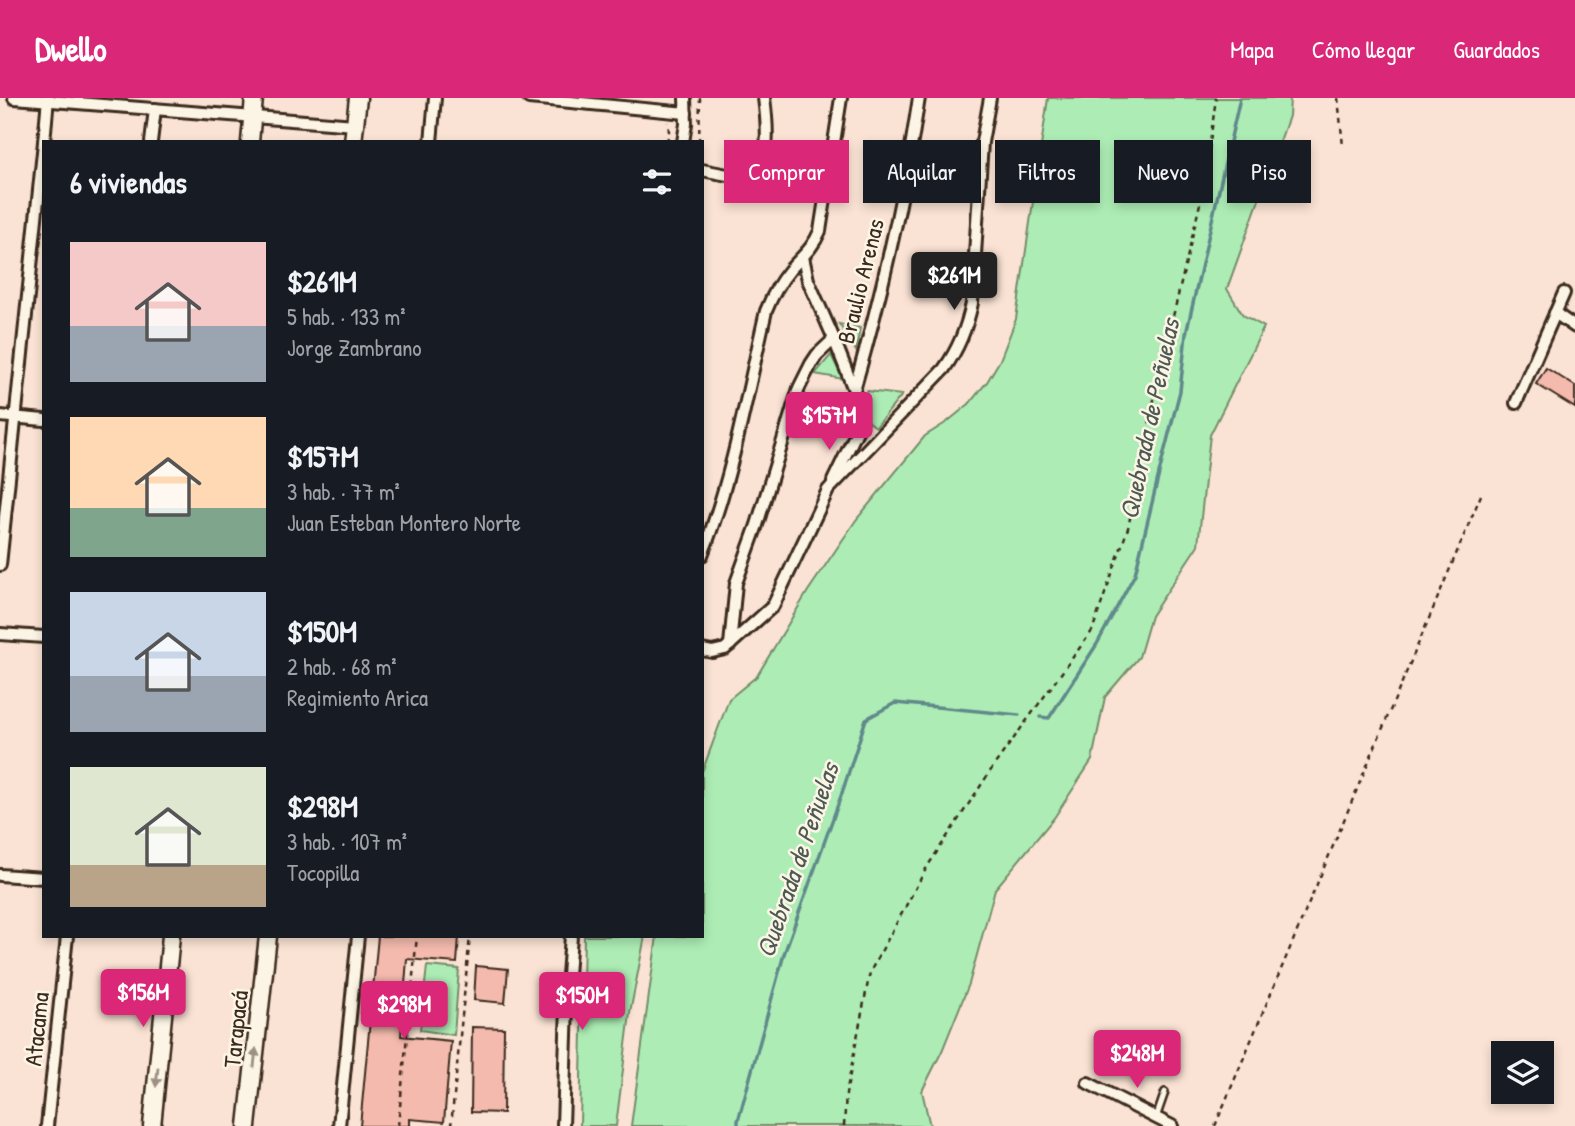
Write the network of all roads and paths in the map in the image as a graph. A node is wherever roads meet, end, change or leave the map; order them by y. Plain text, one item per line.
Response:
1 (14, 98) edge
2 (254, 98) edge
3 (358, 98) edge
4 (435, 98) edge
5 (529, 98) edge
6 (685, 98) edge
7 (700, 98) edge
8 (764, 98) edge
9 (841, 98) edge
10 (919, 98) edge
11 (990, 98) edge
12 (1216, 98) edge
13 (1338, 98) edge
14 (48, 99) edge
15 (155, 109) junction
16 (668, 111) junction
17 (686, 113) junction
18 (253, 117) junction
19 (355, 125) junction
20 (44, 140) edge
21 (151, 140) edge
22 (250, 140) edge
23 (353, 140) edge
24 (431, 140) edge
25 (667, 140) edge
26 (683, 140) edge
27 (699, 140) edge
28 (1343, 146) dead end
29 (42, 161) edge
30 (704, 170) edge
31 (803, 257) junction
32 (1564, 293) dead end
33 (1555, 313) junction
34 (1575, 327) edge
35 (834, 339) junction
36 (854, 390) junction
37 (1516, 403) dead end
38 (0, 416) edge
39 (15, 418) junction
40 (42, 420) edge
41 (859, 426) junction
42 (877, 440) junction
43 (828, 490) junction
44 (1481, 495) dead end
45 (704, 549) edge
46 (0, 565) edge
47 (0, 634) edge
48 (42, 637) edge
49 (730, 645) junction
50 (704, 650) edge
51 (0, 875) edge
52 (42, 878) edge
53 (67, 938) edge
54 (171, 938) edge
55 (268, 938) edge
56 (358, 938) edge
57 (417, 938) edge
58 (470, 938) edge
59 (571, 938) edge
60 (1088, 1083) dead end
61 (1165, 1092) dead end
62 (1156, 1118) junction
63 (47, 1126) edge
64 (152, 1126) edge
65 (247, 1126) edge
66 (339, 1126) edge
67 (398, 1126) edge
68 (451, 1126) edge
69 (563, 1126) edge
70 (844, 1126) edge
71 (1172, 1126) edge
72 (1215, 1126) edge

1 - 14 street
2 - 18 main road
3 - 19 main road
4 - 24 street
5 - 16 street
6 - 17 street
7 - 27 path
8 - 30 street
9 - 31 street
10 - 36 street, Braulio Arenas
11 - 42 street
12 - 70 path
13 - 28 path
14 - 15 street
14 - 20 street
15 - 18 street
15 - 21 street
16 - 17 street
16 - 25 path
17 - 26 street
18 - 19 street
18 - 22 main road
19 - 23 main road
29 - 39 street
31 - 35 street
31 - 45 street
32 - 33 street
33 - 34 street
33 - 37 street
35 - 36 street
35 - 49 street, Braulio Arenas
36 - 41 street
38 - 39 street
39 - 40 street
39 - 46 street
41 - 42 street
41 - 43 street
42 - 43 street
43 - 49 street
44 - 72 path
47 - 48 street
49 - 50 street
51 - 52 street
53 - 63 street, Atacama
54 -> 64 main road
65 -> 55 main road, Tarapacá
56 - 66 street
57 - 67 path
58 - 68 path
59 - 69 street
60 - 62 street
61 - 62 lane
62 - 71 street

